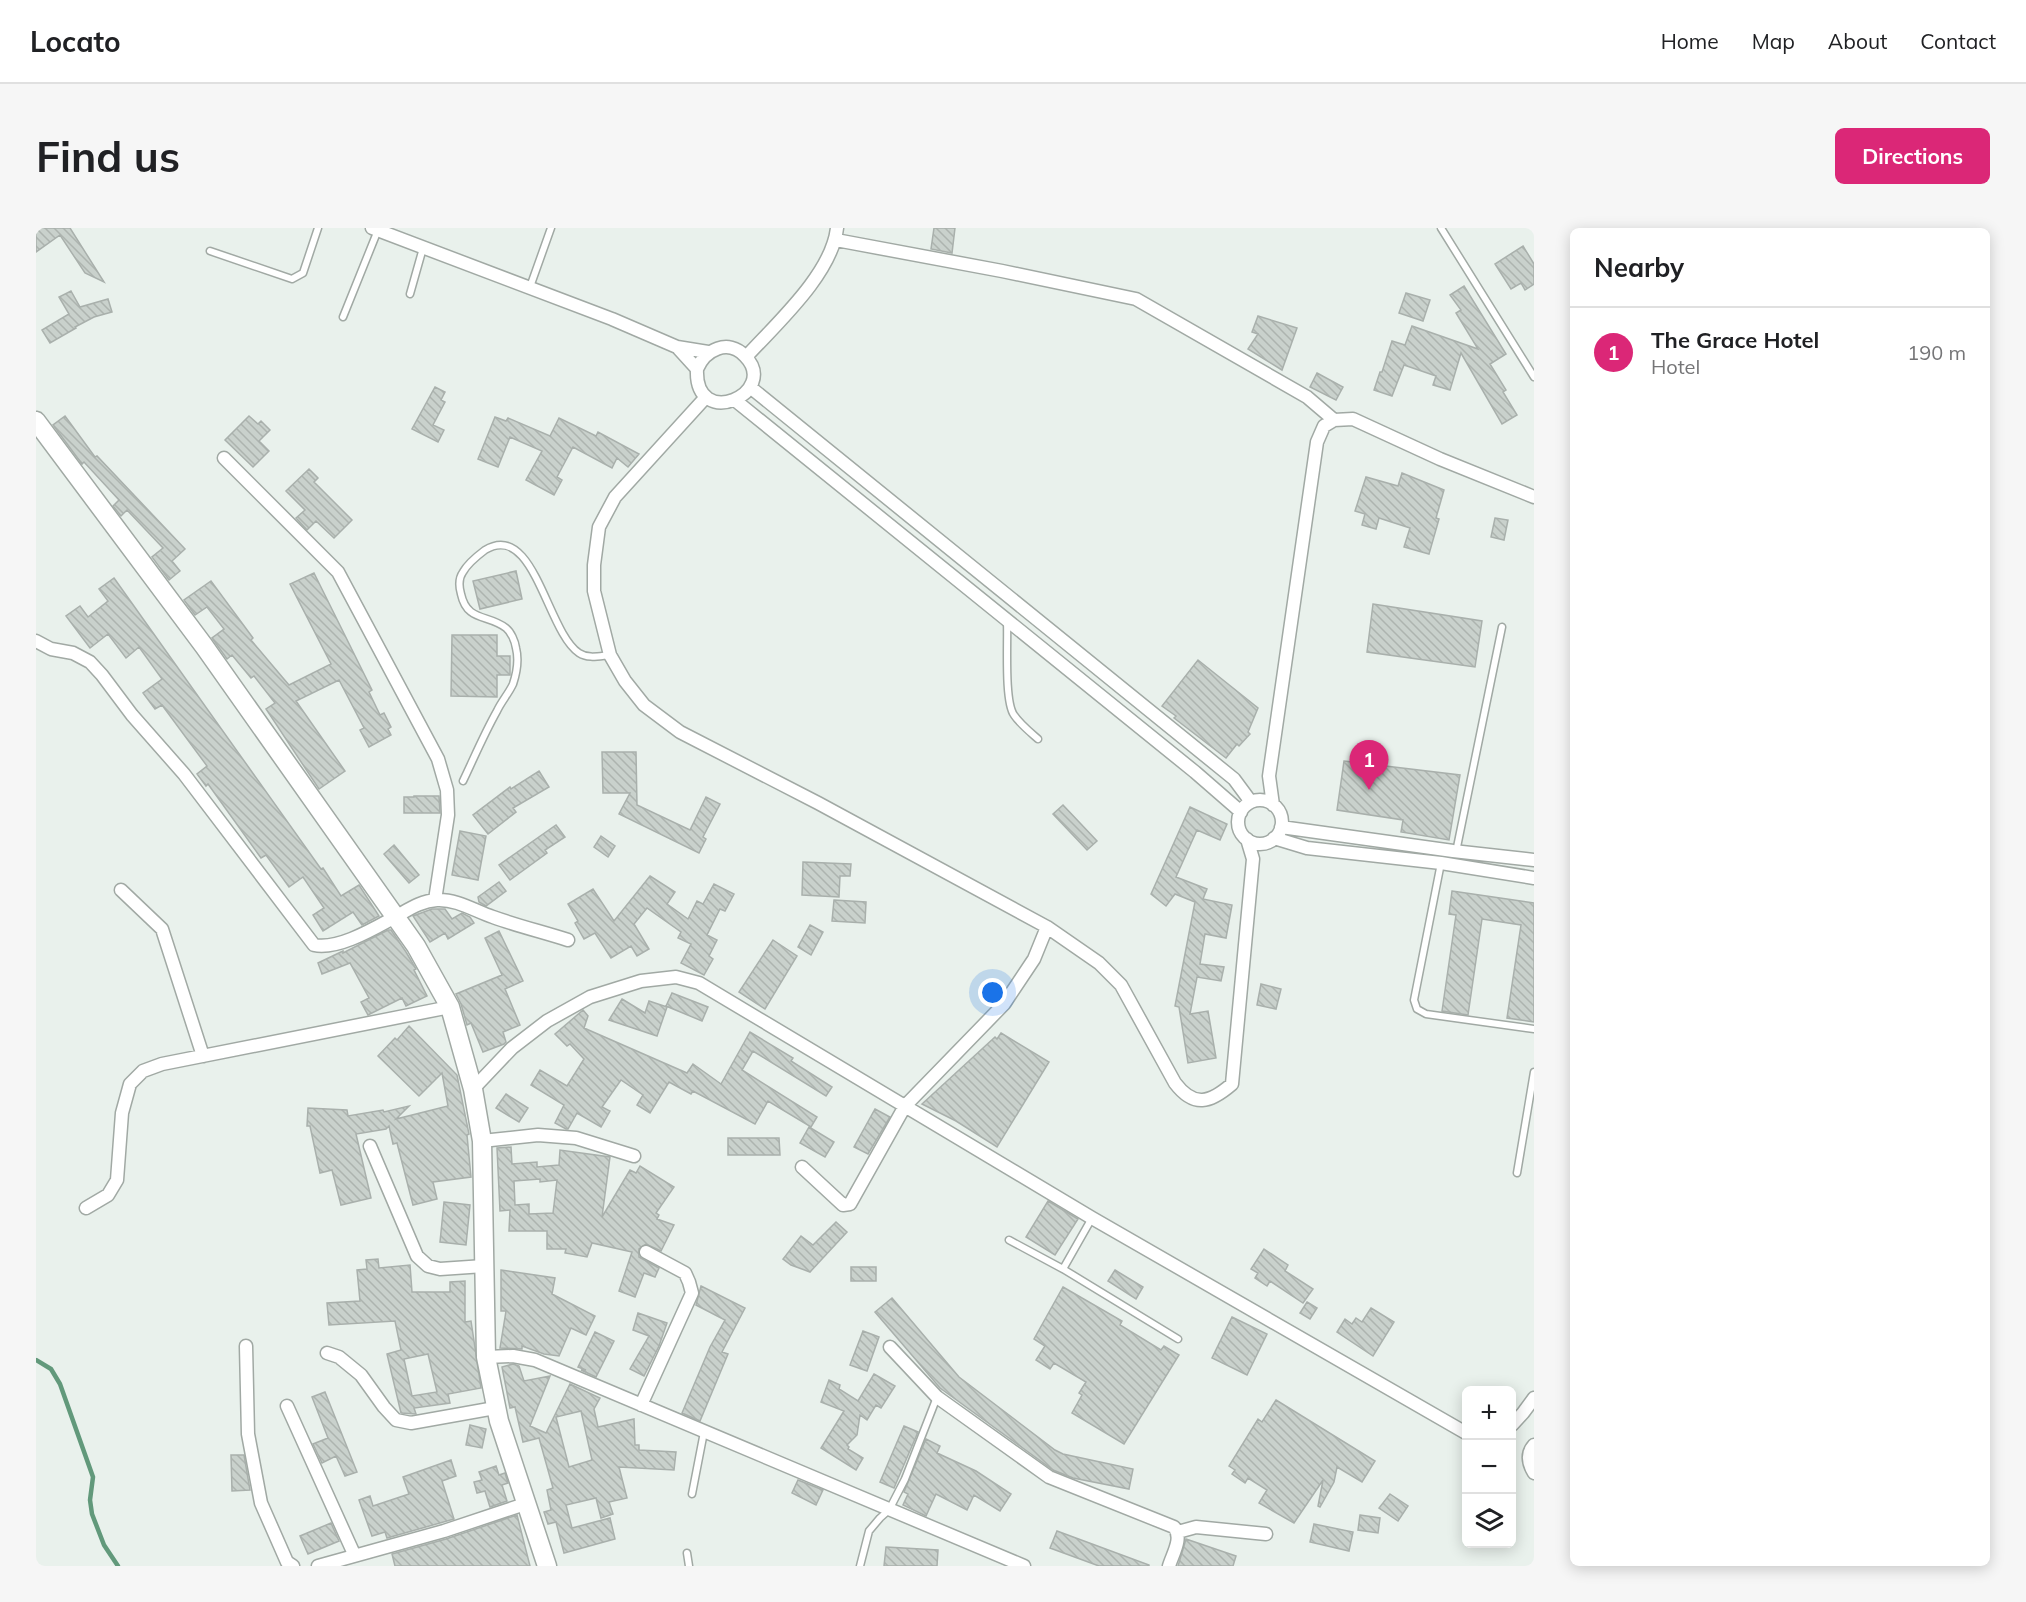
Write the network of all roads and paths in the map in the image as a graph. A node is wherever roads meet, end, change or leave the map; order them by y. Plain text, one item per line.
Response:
1 (318, 228) edge
2 (550, 228) edge
3 (1441, 228) edge
4 (375, 229) edge
5 (836, 234) edge
6 (423, 248) junction
7 (210, 251) dead end
8 (530, 288) junction
9 (410, 294) dead end
10 (343, 317) dead end
11 (677, 347) junction
12 (708, 352) junction
13 (746, 357) junction
14 (697, 369) junction
15 (1534, 377) edge
16 (750, 387) junction
17 (706, 397) junction
18 (736, 401) junction
19 (1335, 420) junction
20 (36, 421) edge
21 (224, 458) dead end
22 (879, 492) junction
23 (1534, 497) edge
24 (867, 506) junction
25 (1019, 605) junction
26 (1007, 620) junction
27 (1502, 627) dead end
28 (36, 641) edge
29 (610, 655) junction
30 (1158, 717) junction
31 (1146, 732) junction
32 (1038, 739) dead end
33 (1269, 776) junction
34 (463, 781) dead end
35 (1253, 802) junction
36 (1273, 805) junction
37 (1241, 812) junction
38 (1281, 827) junction
39 (1247, 839) junction
40 (1269, 841) junction
41 (1456, 852) junction
42 (1253, 859) junction
43 (1534, 860) edge
44 (1441, 863) junction
45 (1534, 878) edge
46 (121, 890) dead end
47 (435, 900) junction
48 (396, 917) junction
49 (1047, 927) junction
50 (568, 940) dead end
51 (450, 1006) junction
52 (1534, 1029) edge
53 (202, 1056) junction
54 (1534, 1072) edge
55 (473, 1089) junction
56 (905, 1106) junction
57 (482, 1142) junction
58 (370, 1146) dead end
59 (634, 1156) dead end
60 (802, 1167) dead end
61 (1516, 1173) dead end
62 (86, 1208) dead end
63 (1092, 1218) junction
64 (1008, 1240) dead end
65 (646, 1252) dead end
66 (484, 1266) junction
67 (1063, 1269) junction
68 (1178, 1339) dead end
69 (246, 1346) dead end
70 (890, 1347) dead end
71 (327, 1353) dead end
72 (486, 1358) junction
73 (937, 1397) junction
74 (1534, 1398) edge
75 (641, 1405) junction
76 (287, 1406) dead end
77 (495, 1408) junction
78 (1516, 1421) edge
79 (1462, 1430) edge
80 (704, 1432) junction
81 (1534, 1445) edge
82 (1534, 1473) edge
83 (692, 1494) dead end
84 (525, 1504) junction
85 (889, 1510) junction
86 (1178, 1532) junction
87 (1266, 1534) dead end
88 (687, 1553) dead end
89 (354, 1554) junction
90 (293, 1566) edge
91 (318, 1566) edge
92 (547, 1566) edge
93 (689, 1566) edge
94 (860, 1566) edge
95 (1024, 1566) edge
96 (1169, 1566) edge

1 - 7 lane
2 - 8 lane
3 - 15 lane
4 - 6 street
4 - 10 lane
5 - 13 street
5 - 19 street
6 - 8 street
6 - 9 lane
8 - 11 street
11 - 12 street
11 - 14 street
12 - 13 street
12 - 14 street
13 - 16 street
14 - 17 street
16 - 18 street
16 - 22 street
17 - 18 street
17 - 29 street
18 - 24 street
19 - 23 street
19 - 33 street
20 - 48 street
21 - 47 street
22 - 24 street
22 - 25 street
24 - 26 street
25 - 26 street
25 - 30 street
26 - 31 street
26 - 32 lane
27 - 41 lane
28 - 48 street
29 - 34 lane
29 - 49 street
30 - 31 street
30 - 35 street
31 - 37 street
33 - 35 street
33 - 36 street
35 - 36 street
35 - 37 street
36 - 38 street
37 - 39 street
38 - 40 street
38 - 41 street
39 - 40 street
39 - 42 street
40 - 42 street
40 - 44 street
41 - 43 street
42 - 49 street
44 - 45 street
44 - 52 lane
46 - 53 street
47 - 48 street
47 - 50 street
48 - 51 street
49 - 56 street
51 - 53 street
51 - 55 street
53 - 62 street
54 - 61 lane
55 - 56 street
55 - 57 street
56 - 60 street
56 - 63 street
57 - 59 street
57 - 66 street
58 - 66 street
63 - 67 lane
63 - 79 street
64 - 67 lane
65 - 75 street
66 - 72 street
67 - 68 lane
69 - 90 street
70 - 73 street
71 - 77 street
72 - 75 street
72 - 77 street
73 - 85 lane
73 - 86 street
74 - 78 street
75 - 80 street
76 - 89 street
77 - 84 street
80 - 83 lane
80 - 85 street
81 - 82 street
84 - 89 street
84 - 92 street
85 - 94 lane
85 - 95 street
86 - 87 street
86 - 96 street
88 - 93 lane
89 - 91 street

